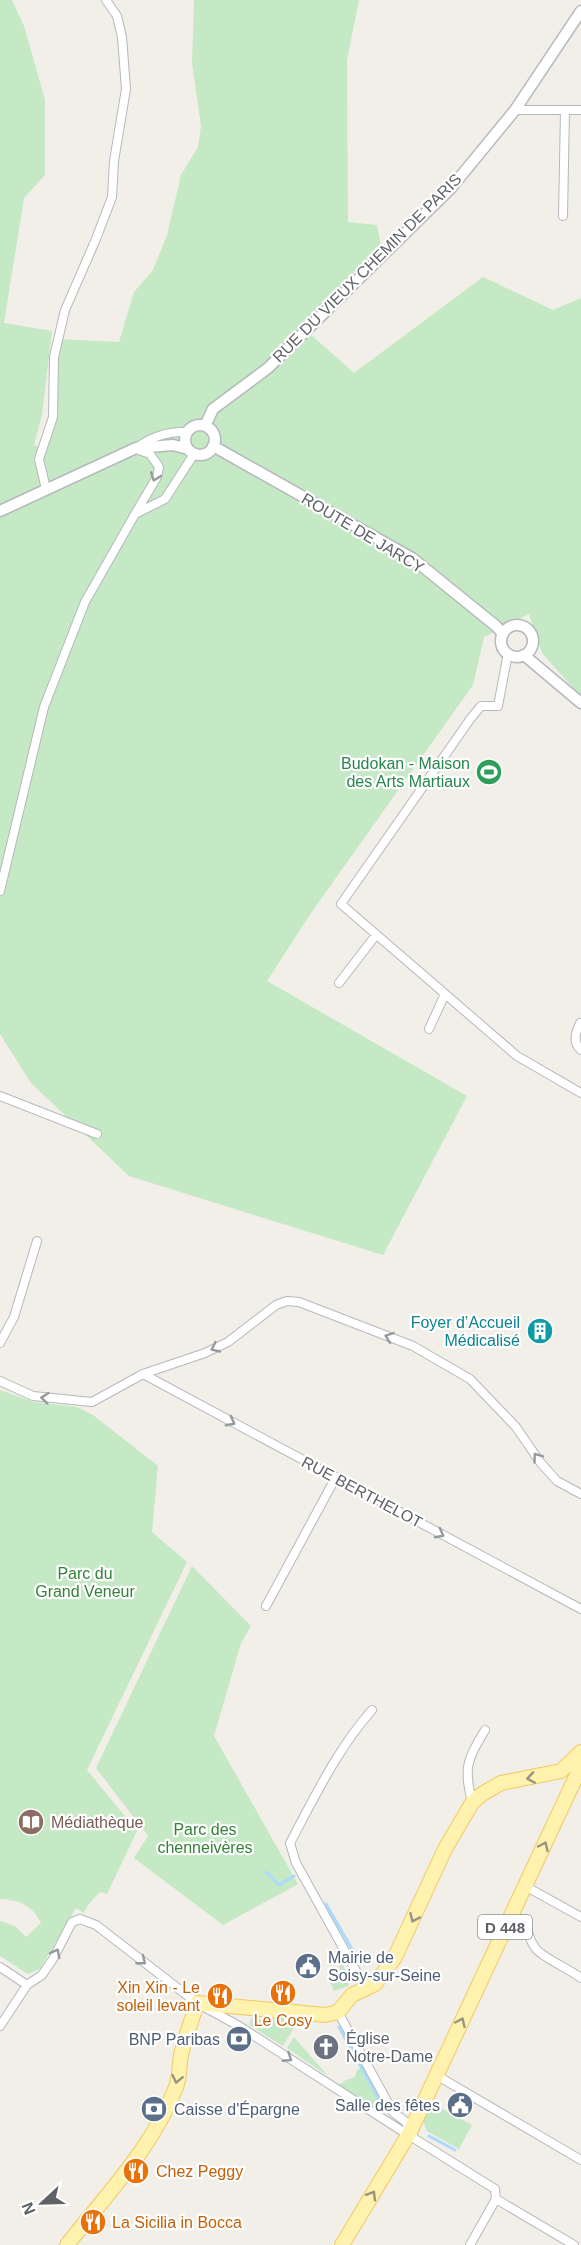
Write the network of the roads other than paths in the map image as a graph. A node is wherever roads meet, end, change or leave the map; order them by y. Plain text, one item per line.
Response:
1 (106, 0) edge
2 (581, 11) edge
3 (515, 110) junction
4 (565, 110) junction
5 (581, 110) edge
6 (563, 216) dead end
7 (206, 426) junction
8 (187, 432) junction
9 (213, 446) junction
10 (136, 448) junction
11 (191, 451) junction
12 (46, 489) junction
13 (0, 511) edge
14 (135, 514) junction
15 (503, 633) junction
16 (508, 653) junction
17 (524, 655) junction
18 (581, 703) edge
19 (0, 891) edge
20 (376, 935) junction
21 (339, 983) dead end
22 (445, 994) junction
23 (580, 1023) edge
24 (429, 1029) dead end
25 (581, 1050) edge
26 (581, 1093) edge
27 (0, 1096) edge
28 (97, 1134) dead end
29 (37, 1241) dead end
30 (0, 1343) edge
31 (142, 1374) junction
32 (0, 1381) edge
33 (336, 1478) junction
34 (581, 1494) edge
35 (266, 1606) dead end
36 (581, 1609) edge
37 (372, 1710) dead end
38 (485, 1730) dead end
39 (581, 1752) edge
40 (581, 1766) edge
41 (561, 1772) junction
42 (574, 1780) junction
43 (472, 1803) junction
44 (525, 1886) junction
45 (511, 1914) junction
46 (581, 1917) edge
47 (0, 1967) edge
48 (581, 1978) edge
49 (27, 1985) junction
50 (366, 1989) junction
51 (197, 2003) junction
52 (244, 2007) junction
53 (338, 2012) junction
54 (0, 2026) edge
55 (239, 2026) junction
56 (436, 2075) junction
57 (393, 2112) junction
58 (387, 2122) junction
59 (410, 2132) junction
60 (581, 2160) edge
61 (496, 2199) junction
62 (67, 2245) edge
63 (342, 2245) edge
64 (470, 2245) edge
65 (574, 2245) edge

1 - 12 street
2 - 3 street, RUE DU VIEUX CHEMIN DE PARIS
3 - 4 street
3 - 7 street, RUE DU VIEUX CHEMIN DE PARIS
4 - 5 street
4 - 6 street
7 - 8 street
7 - 9 street
8 - 10 street
8 - 11 street
9 - 11 street
9 - 15 street, ROUTE DE JARCY
10 - 11 street
10 - 12 street
10 -> 14 street
11 - 14 street
12 - 13 street
14 - 19 street
15 - 16 street
15 - 17 street
16 - 17 street
16 - 20 street
17 - 18 street
20 - 21 street
20 - 22 street
22 - 24 street
22 - 26 street
23 - 25 street
27 - 28 street
29 - 30 street
31 -> 32 street
31 -> 33 street, RUE BERTHELOT
34 -> 31 street
33 - 35 street
33 -> 36 street, RUE BERTHELOT
37 - 50 street
38 - 43 street
39 - 41 main road
40 - 42 main road
41 - 42 main road
41 -> 43 main road
44 -> 42 main road, D 448
43 -> 50 main road
44 - 45 main road, D 448
44 - 46 street
45 - 48 street
56 -> 45 main road, D 448
47 - 49 street
49 -> 51 street
49 - 54 street
50 - 53 main road
51 - 52 main road
51 - 55 street
51 -> 62 main road
52 - 53 main road
52 - 55 street
53 - 57 street
55 -> 58 street
56 - 59 main road, D 448
56 - 60 street
57 - 58 street
57 - 59 street
58 - 59 street
59 - 61 street
63 -> 59 main road, D 448
61 - 64 street
61 - 65 street

